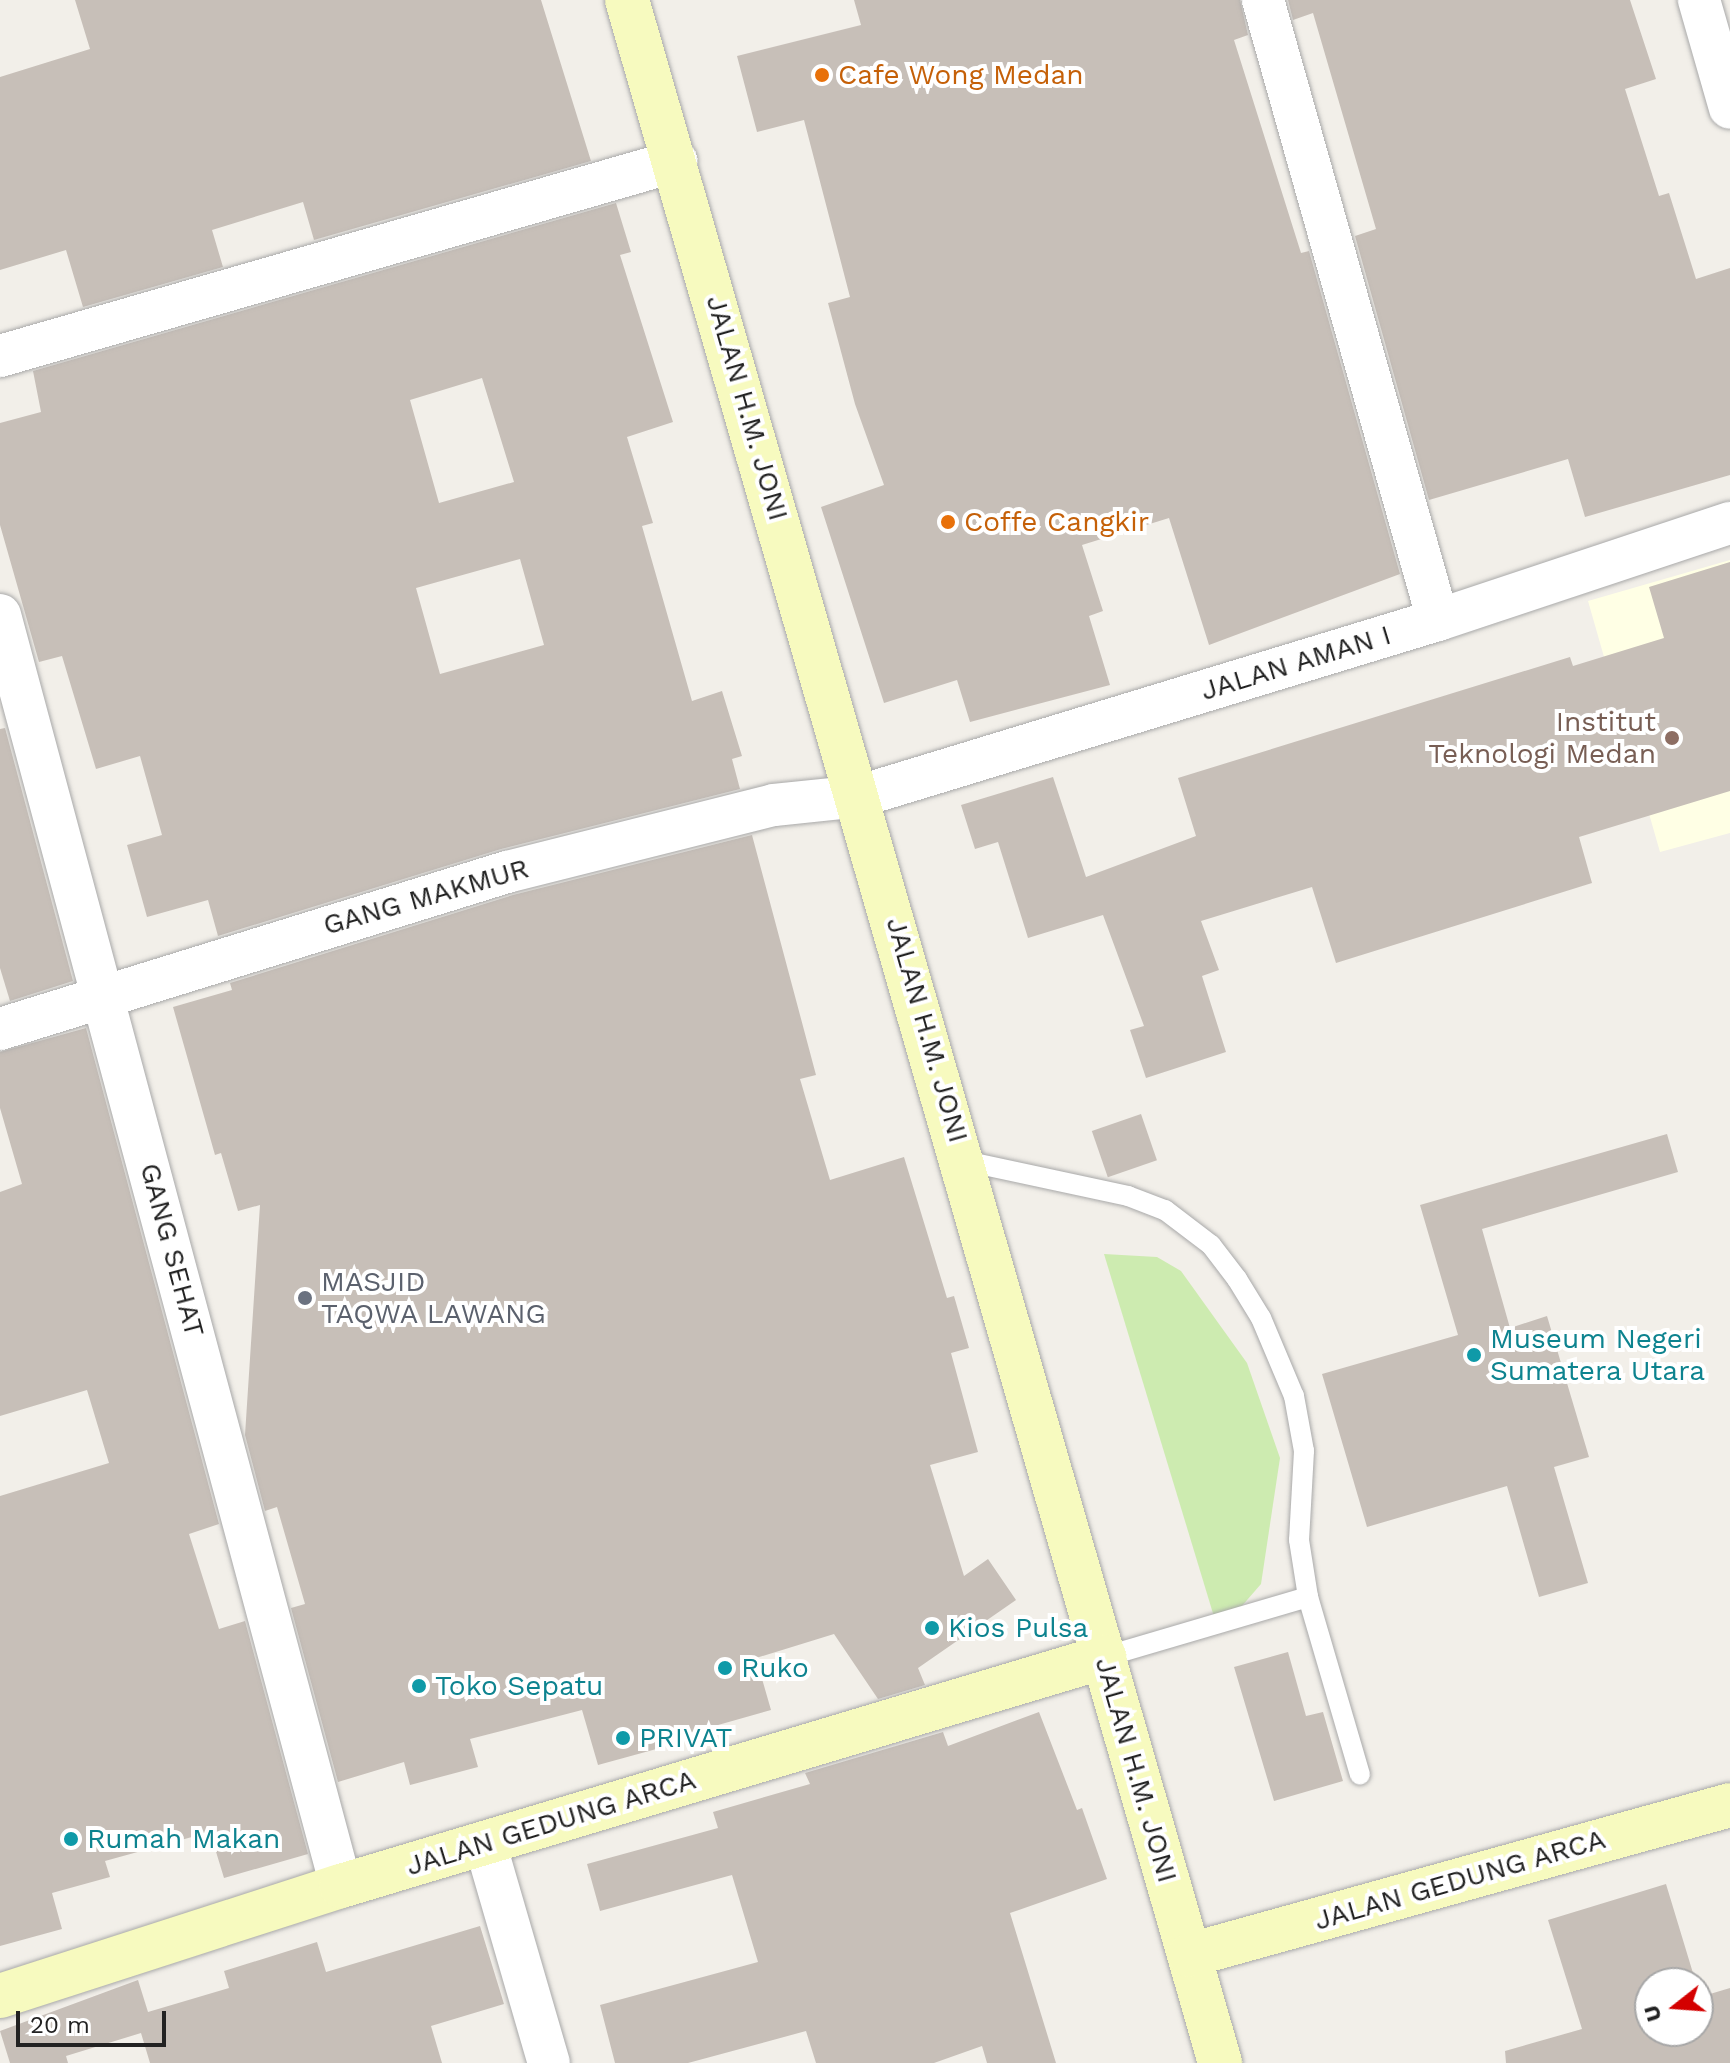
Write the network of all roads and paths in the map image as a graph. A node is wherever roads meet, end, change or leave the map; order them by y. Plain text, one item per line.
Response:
1 (627, 0) edge
2 (1263, 0) edge
3 (1699, 0) edge
4 (1730, 108) edge
5 (676, 161) junction
6 (0, 356) edge
7 (1730, 523) edge
8 (0, 615) edge
9 (1438, 620) junction
10 (860, 796) junction
11 (104, 993) junction
12 (0, 1029) edge
13 (965, 1161) junction
14 (1308, 1597) junction
15 (1104, 1657) junction
16 (1360, 1775) dead end
17 (1730, 1805) edge
18 (485, 1843) junction
19 (341, 1886) junction
20 (1190, 1955) junction
21 (0, 1996) edge
22 (549, 2063) edge
23 (1220, 2063) edge

1 - 5 street, JALAN H.M. JONI
2 - 9 street
3 - 4 street
5 - 6 street
5 - 10 street, JALAN H.M. JONI
7 - 9 street, JALAN AMAN I
8 - 11 street, GANG SEHAT
9 - 10 street, JALAN AMAN I
10 - 11 street, GANG MAKMUR
10 - 13 street, JALAN H.M. JONI
11 - 12 street, GANG MAKMUR
11 - 19 street, GANG SEHAT
13 - 14 lane
13 - 15 street, JALAN H.M. JONI
14 - 15 lane
14 - 16 lane
15 - 18 street, JALAN GEDUNG ARCA
15 - 20 street, JALAN H.M. JONI
17 - 20 street, JALAN GEDUNG ARCA
18 - 19 street, JALAN GEDUNG ARCA
18 - 22 street
19 - 21 street, JALAN GEDUNG ARCA
20 - 23 street, JALAN H.M. JONI

